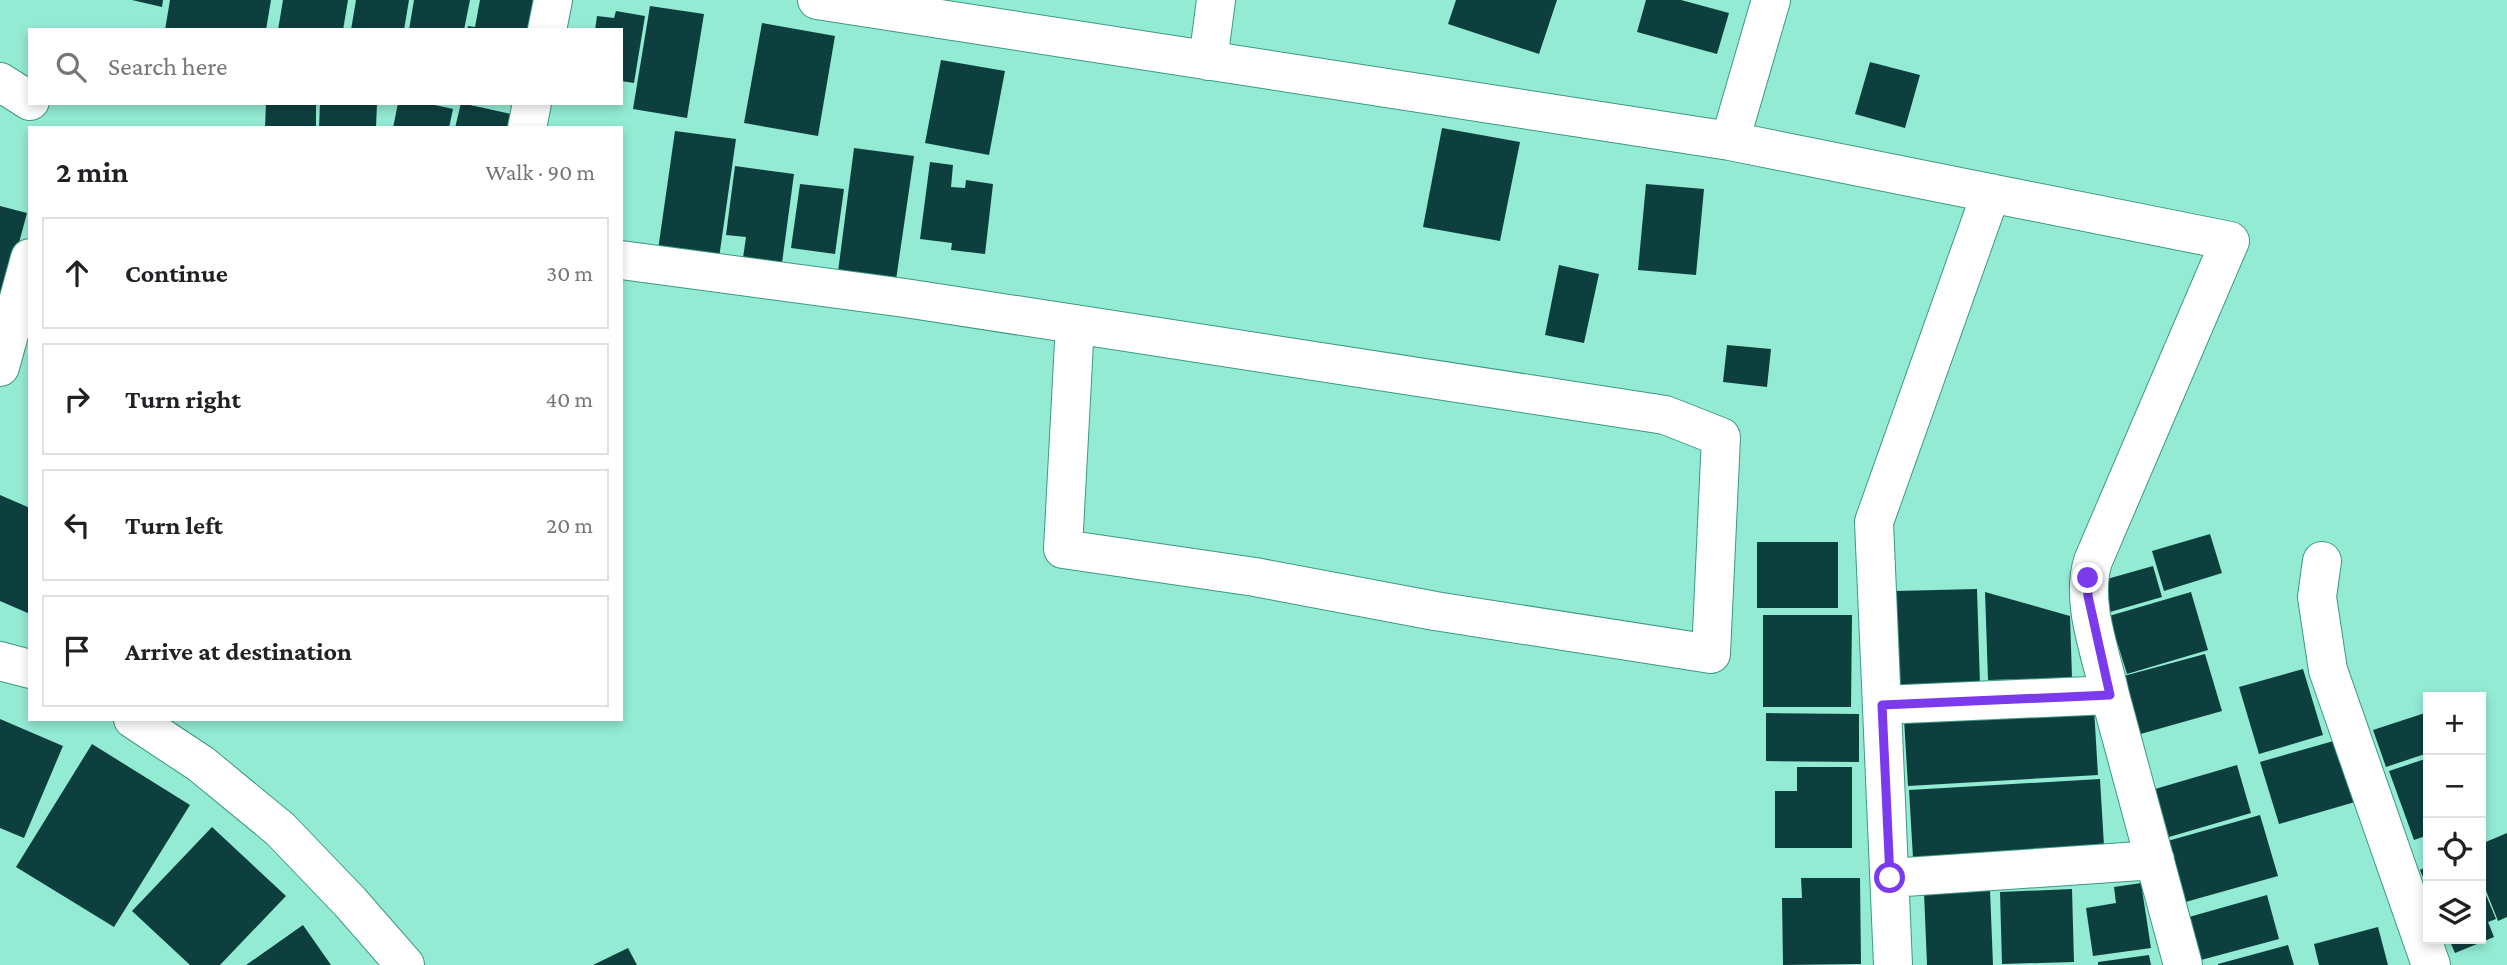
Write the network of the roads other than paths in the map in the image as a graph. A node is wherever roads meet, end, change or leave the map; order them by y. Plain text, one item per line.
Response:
1 (552, 0) edge
2 (817, 0) edge
3 (1216, 0) edge
4 (1771, 0) edge
5 (916, 8) edge
6 (547, 28) edge
7 (1208, 61) junction
8 (0, 82) edge
9 (28, 100) edge
10 (34, 105) edge
11 (532, 105) edge
12 (45, 126) edge
13 (527, 126) edge
14 (1730, 141) junction
15 (1991, 193) junction
16 (623, 260) edge
17 (28, 266) edge
18 (1075, 324) junction
19 (1, 361) edge
20 (2322, 561) dead end
21 (0, 661) edge
22 (28, 668) edge
23 (2110, 695) junction
24 (1882, 705) junction
25 (136, 721) edge
26 (2155, 860) junction
27 (1890, 878) junction
28 (405, 965) edge
29 (1894, 965) edge
30 (2183, 965) edge
31 (2431, 965) edge

1 - 6 street
2 - 5 street
3 - 7 street
4 - 14 street
5 - 7 street
7 - 14 street
8 - 9 street
10 - 12 street
11 - 13 street
14 - 15 street
15 - 23 street
15 - 24 street
16 - 18 street
17 - 19 street
18 - 18 street
20 - 31 street
21 - 22 street
23 - 24 street
23 - 26 street
24 - 27 street
25 - 28 street
26 - 27 street
26 - 30 street
27 - 29 street

